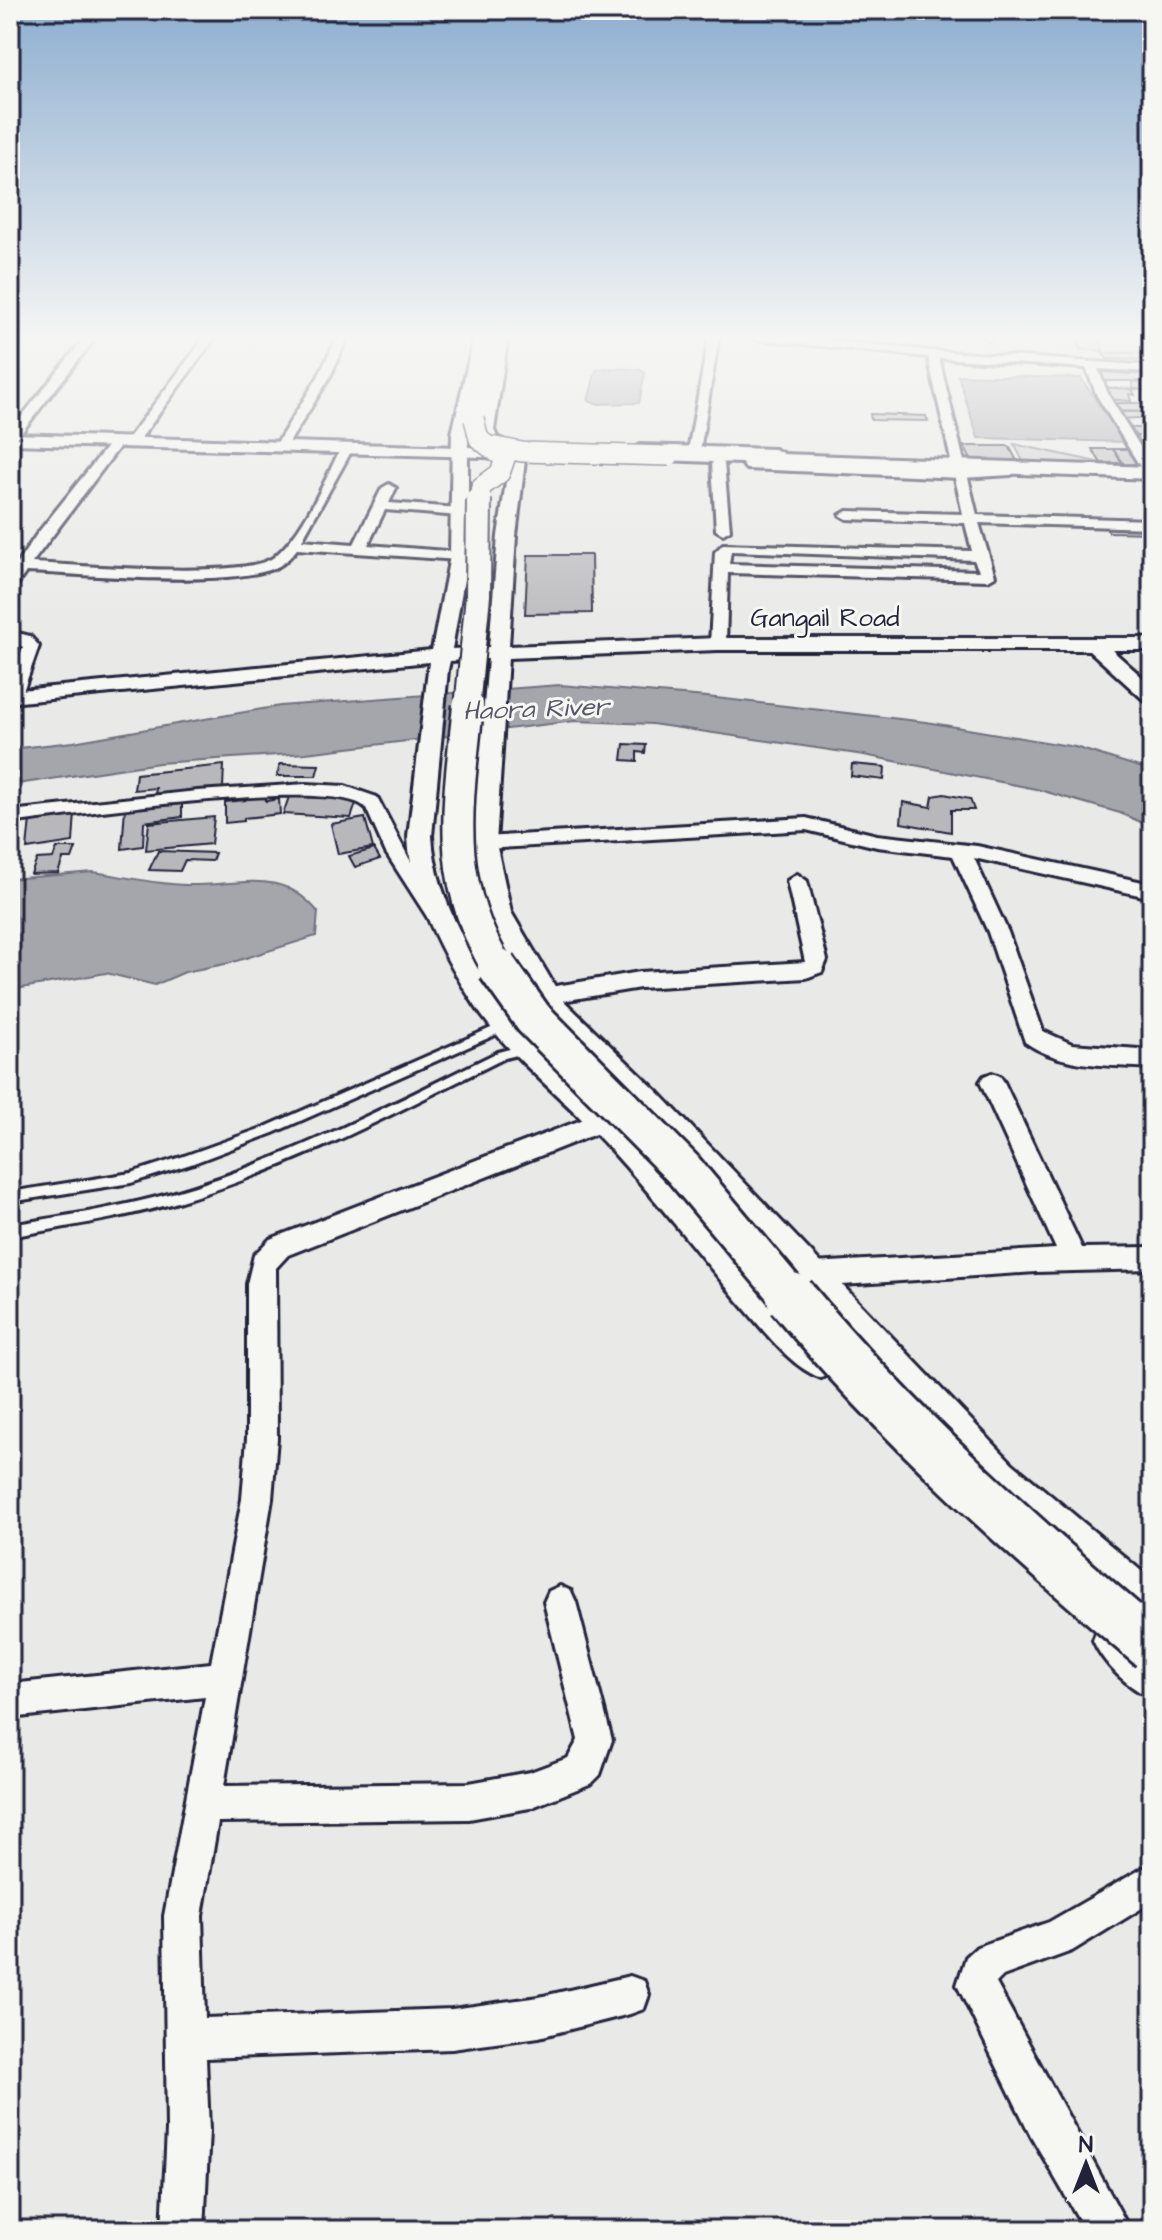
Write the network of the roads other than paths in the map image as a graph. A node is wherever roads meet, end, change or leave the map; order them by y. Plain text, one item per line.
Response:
1 (68, 441) edge
2 (284, 441) edge
3 (461, 441) edge
4 (469, 441) edge
5 (481, 441) edge
6 (492, 441) edge
7 (696, 441) edge
8 (955, 441) edge
9 (1131, 441) edge
10 (124, 442) junction
11 (281, 446) junction
12 (490, 446) junction
13 (347, 448) junction
14 (694, 451) junction
15 (459, 452) junction
16 (517, 453) junction
17 (669, 456) junction
18 (718, 463) junction
19 (961, 466) junction
20 (500, 473) junction
21 (1151, 473) edge
22 (389, 488) dead end
23 (380, 506) junction
24 (468, 511) junction
25 (847, 515) dead end
26 (971, 519) junction
27 (1152, 524) edge
28 (723, 530) dead end
29 (292, 544) junction
30 (359, 549) junction
31 (459, 556) junction
32 (980, 556) junction
33 (22, 567) junction
34 (721, 568) junction
35 (10, 585) edge
36 (10, 636) edge
37 (718, 644) junction
38 (1094, 644) junction
39 (1152, 644) edge
40 (1129, 645) junction
41 (498, 659) junction
42 (440, 663) junction
43 (1152, 668) edge
44 (12, 697) edge
45 (1152, 697) edge
46 (10, 817) edge
47 (484, 843) junction
48 (960, 849) junction
49 (797, 881) dead end
50 (1152, 891) edge
51 (446, 930) junction
52 (556, 1009) junction
53 (516, 1037) junction
54 (1152, 1059) edge
55 (992, 1082) dead end
56 (649, 1101) junction
57 (604, 1122) junction
58 (10, 1197) edge
59 (10, 1231) edge
60 (1152, 1258) edge
61 (1074, 1260) junction
62 (813, 1275) junction
63 (560, 1602) dead end
64 (1152, 1606) edge
65 (1152, 1647) edge
66 (1152, 1677) edge
67 (227, 1678) junction
68 (10, 1701) edge
69 (205, 1804) junction
70 (1152, 1881) edge
71 (630, 1995) dead end
72 (187, 2039) junction
73 (183, 2230) edge
74 (1109, 2230) edge

1 - 10 main road
2 - 11 street
3 - 15 street
4 - 24 main road
5 - 12 main road, bridge
6 - 16 street
7 - 14 street
8 - 19 street
9 - 21 street
10 - 11 main road
10 - 33 street
11 - 13 main road
12 - 17 main road, bridge
12 - 20 main road, bridge
13 - 15 main road
13 - 29 street
14 - 16 main road
14 - 19 main road
15 - 16 main road
15 - 24 street
16 - 18 main road
16 - 41 street
17 - 19 main road
17 - 20 main road, bridge
18 - 19 main road
18 - 28 street
19 - 21 main road
19 - 26 street
20 - 24 main road, bridge
22 - 23 street
23 - 24 street
23 - 30 street
24 - 31 street
24 - 65 main road, bridge
25 - 26 street
26 - 27 street
26 - 32 street
29 - 30 street
29 - 33 street
30 - 31 street
31 - 42 street
32 - 34 street
32 - 34 street
33 - 35 street
34 - 37 street
36 - 44 street
37 - 38 street, Gangail Road
37 - 41 street, Gangail Road
38 - 40 street, Gangail Road
38 - 45 street
39 - 40 street, Gangail Road
40 - 43 street
41 - 42 street, Gangail Road
41 - 47 street
42 - 44 street, Gangail Road
42 - 51 street
46 - 51 street
47 - 48 street
47 - 52 street
48 - 50 street
48 - 54 street
49 - 52 street
51 - 53 street
52 - 53 lane
52 - 53 lane
52 - 56 street
53 - 57 street
53 - 58 lane
53 - 59 lane
55 - 61 street
56 - 57 street
56 - 62 street
57 - 66 street
57 - 67 street
60 - 61 street
61 - 62 street
62 - 64 street
63 - 69 street
67 - 68 street
67 - 69 street
69 - 72 street
70 - 74 street
71 - 72 street
72 - 73 street

